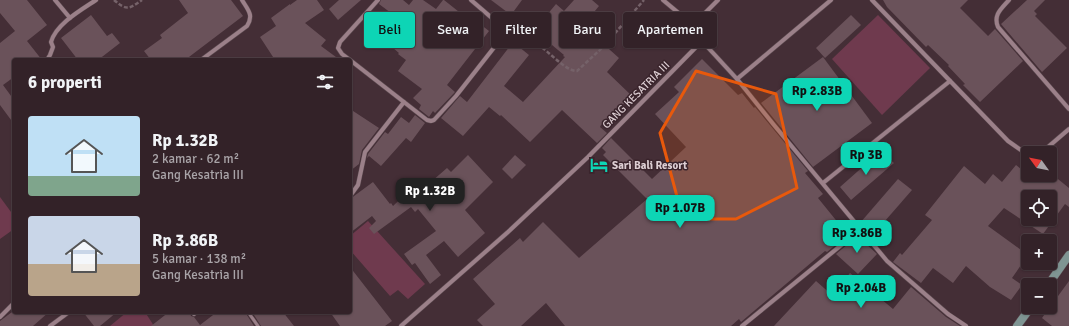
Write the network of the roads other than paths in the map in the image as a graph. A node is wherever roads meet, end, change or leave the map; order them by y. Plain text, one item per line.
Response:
1 (55, 0) edge
2 (96, 0) edge
3 (242, 0) edge
4 (378, 0) edge
5 (471, 0) edge
6 (662, 0) edge
7 (718, 0) edge
8 (831, 0) edge
9 (872, 0) edge
10 (1009, 0) edge
11 (677, 12) edge
12 (706, 12) edge
13 (70, 18) junction
14 (695, 48) edge
15 (708, 48) edge
16 (48, 58) edge
17 (204, 58) edge
18 (347, 58) edge
19 (352, 62) edge
20 (737, 79) junction
21 (950, 81) junction
22 (404, 102) junction
23 (1069, 109) edge
24 (1069, 129) edge
25 (1049, 146) edge
26 (1021, 150) edge
27 (823, 183) junction
28 (352, 193) edge
29 (861, 229) junction
30 (1069, 255) edge
31 (1053, 278) edge
32 (12, 305) edge
33 (66, 314) edge
34 (249, 314) edge
35 (1026, 314) edge
36 (0, 317) edge
37 (50, 326) edge
38 (258, 326) edge
39 (401, 326) edge
40 (742, 326) edge
41 (966, 326) edge
42 (1017, 326) edge

1 - 13 street
2 - 13 street
3 - 17 street
4 - 18 street
5 - 22 street
6 - 11 street
7 - 12 street
8 - 20 street
9 - 21 street
10 - 23 street
13 - 16 street
14 - 39 street, GANG KESATRIA III
15 - 20 street
19 - 22 street
20 - 27 street
21 - 26 street
21 - 27 street
22 - 28 street
24 - 25 street
27 - 29 street
29 - 40 street
29 - 41 street
30 - 31 main road
32 - 36 street
33 - 37 street
34 - 38 lane
35 - 42 main road

